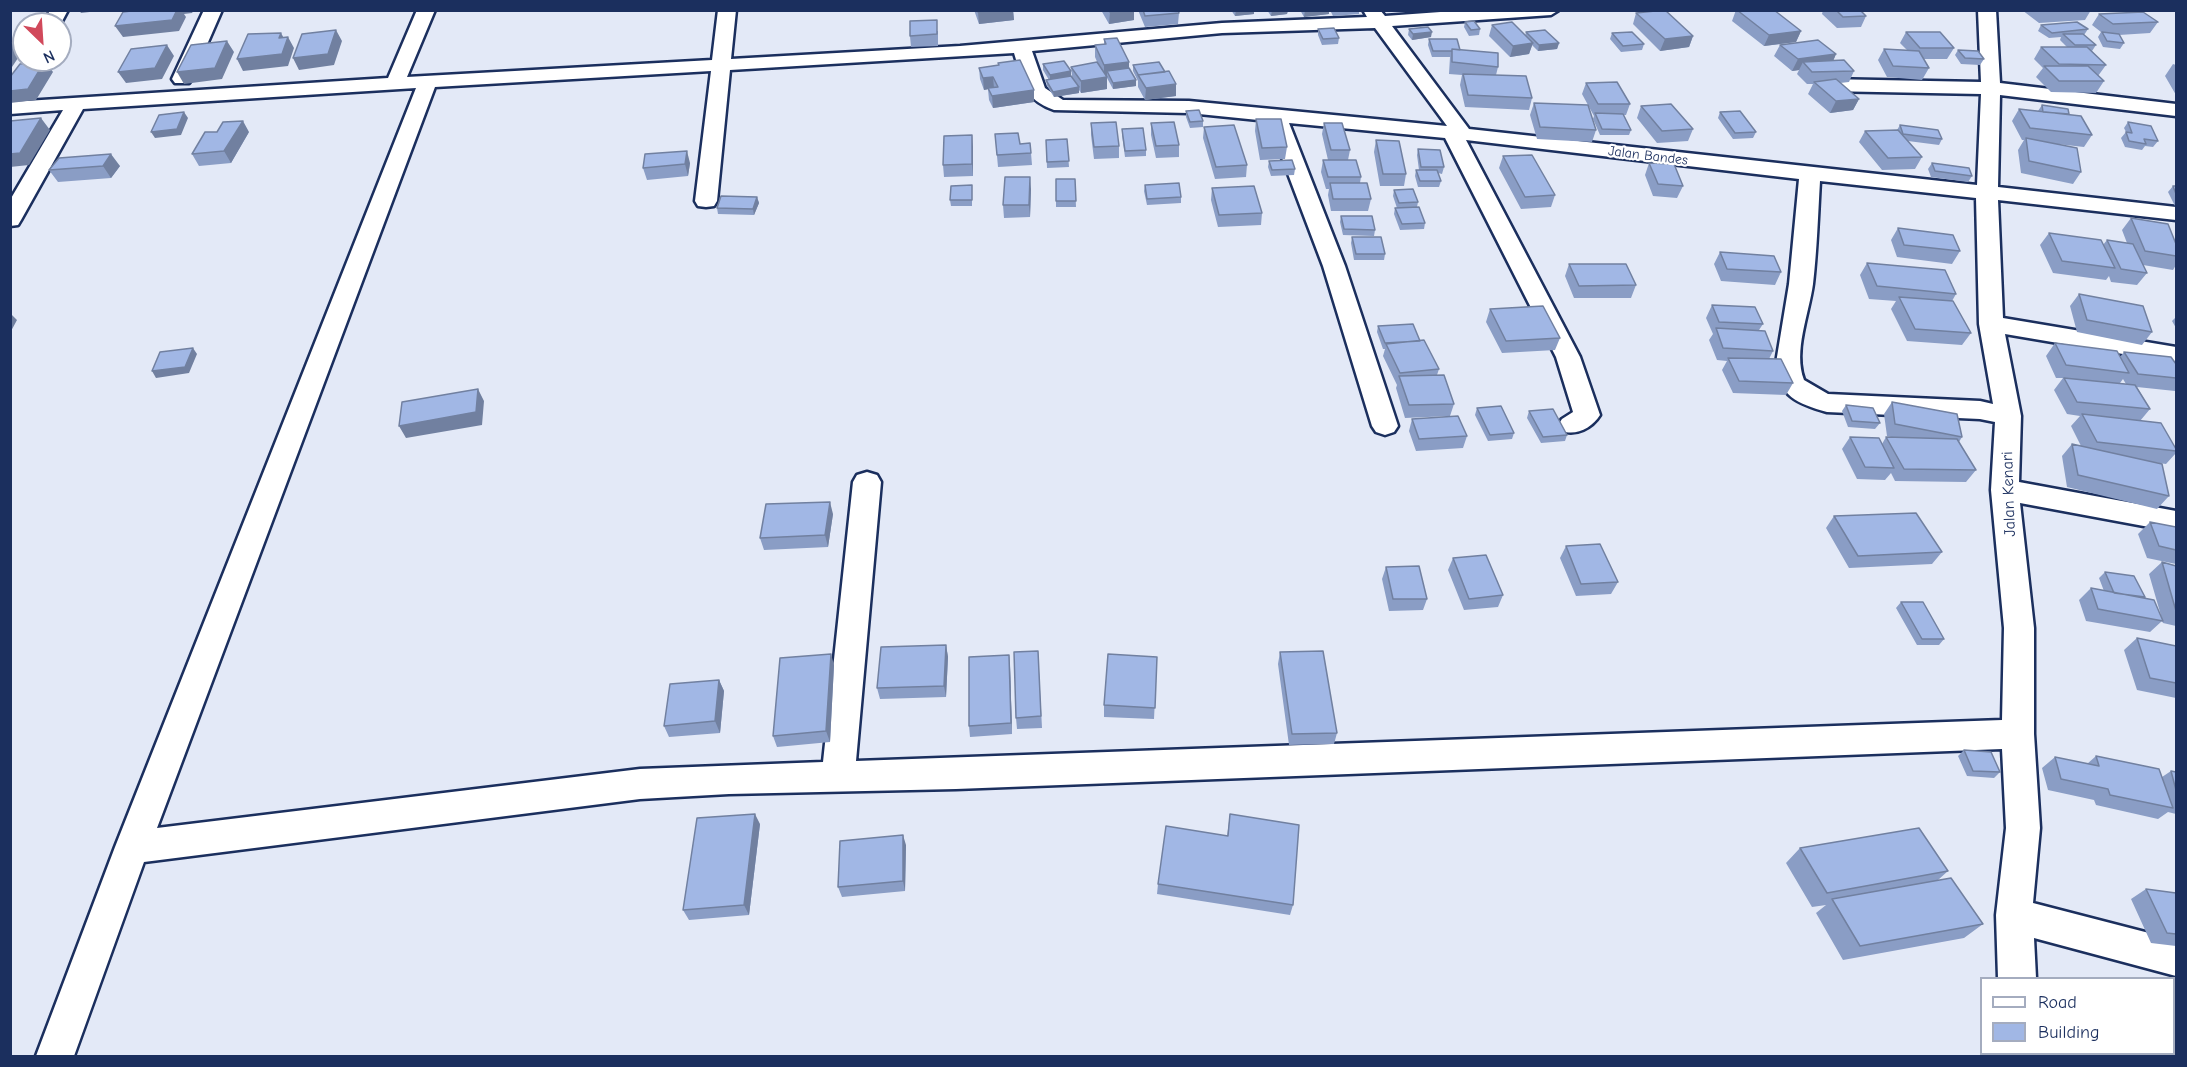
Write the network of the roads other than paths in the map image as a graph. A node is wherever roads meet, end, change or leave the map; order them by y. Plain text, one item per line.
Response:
1 (213, 10) edge
2 (426, 10) edge
3 (727, 10) edge
4 (1551, 10) edge
5 (1988, 10) edge
6 (1375, 16) edge
7 (1022, 48) junction
8 (722, 65) junction
9 (428, 81) junction
10 (395, 83) junction
11 (1826, 85) edge
12 (1991, 88) junction
13 (174, 97) junction
14 (77, 104) junction
15 (10, 108) edge
16 (2176, 110) edge
17 (1277, 117) junction
18 (1457, 134) junction
19 (1809, 174) junction
20 (1987, 191) junction
21 (706, 201) dead end
22 (2176, 213) edge
23 (10, 220) edge
24 (1991, 324) junction
25 (2176, 355) edge
26 (2008, 416) junction
27 (1571, 425) dead end
28 (1385, 426) dead end
29 (867, 482) dead end
30 (2005, 490) junction
31 (2176, 521) edge
32 (2018, 734) junction
33 (838, 775) junction
34 (132, 847) junction
35 (2014, 915) junction
36 (2176, 958) edge
37 (2017, 977) edge
38 (55, 1056) edge

1 - 13 street
2 - 10 street
3 - 8 street
4 - 6 street
5 - 12 street, Jalan Kenari
6 - 7 street
6 - 18 street
7 - 8 street
7 - 17 street, Jalan Bandes
8 - 9 street
8 - 21 street
9 - 10 street
9 - 34 street
10 - 13 street
11 - 12 street
12 - 16 street
12 - 20 street, Jalan Kenari
13 - 14 street
14 - 15 street
14 - 23 street
17 - 18 street, Jalan Bandes
17 - 28 street
18 - 19 street, Jalan Bandes
18 - 27 street
19 - 20 street, Jalan Bandes
19 - 26 street
20 - 22 street, Jalan Bandes
20 - 24 street, Jalan Kenari
24 - 25 street
24 - 26 street, Jalan Kenari
26 - 30 street, Jalan Kenari
29 - 33 street
30 - 31 street
30 - 32 street, Jalan Kenari
32 - 33 street
32 - 35 street, Jalan Kenari
33 - 34 street
34 - 38 street
35 - 36 street
35 - 37 street, Jalan Kenari

